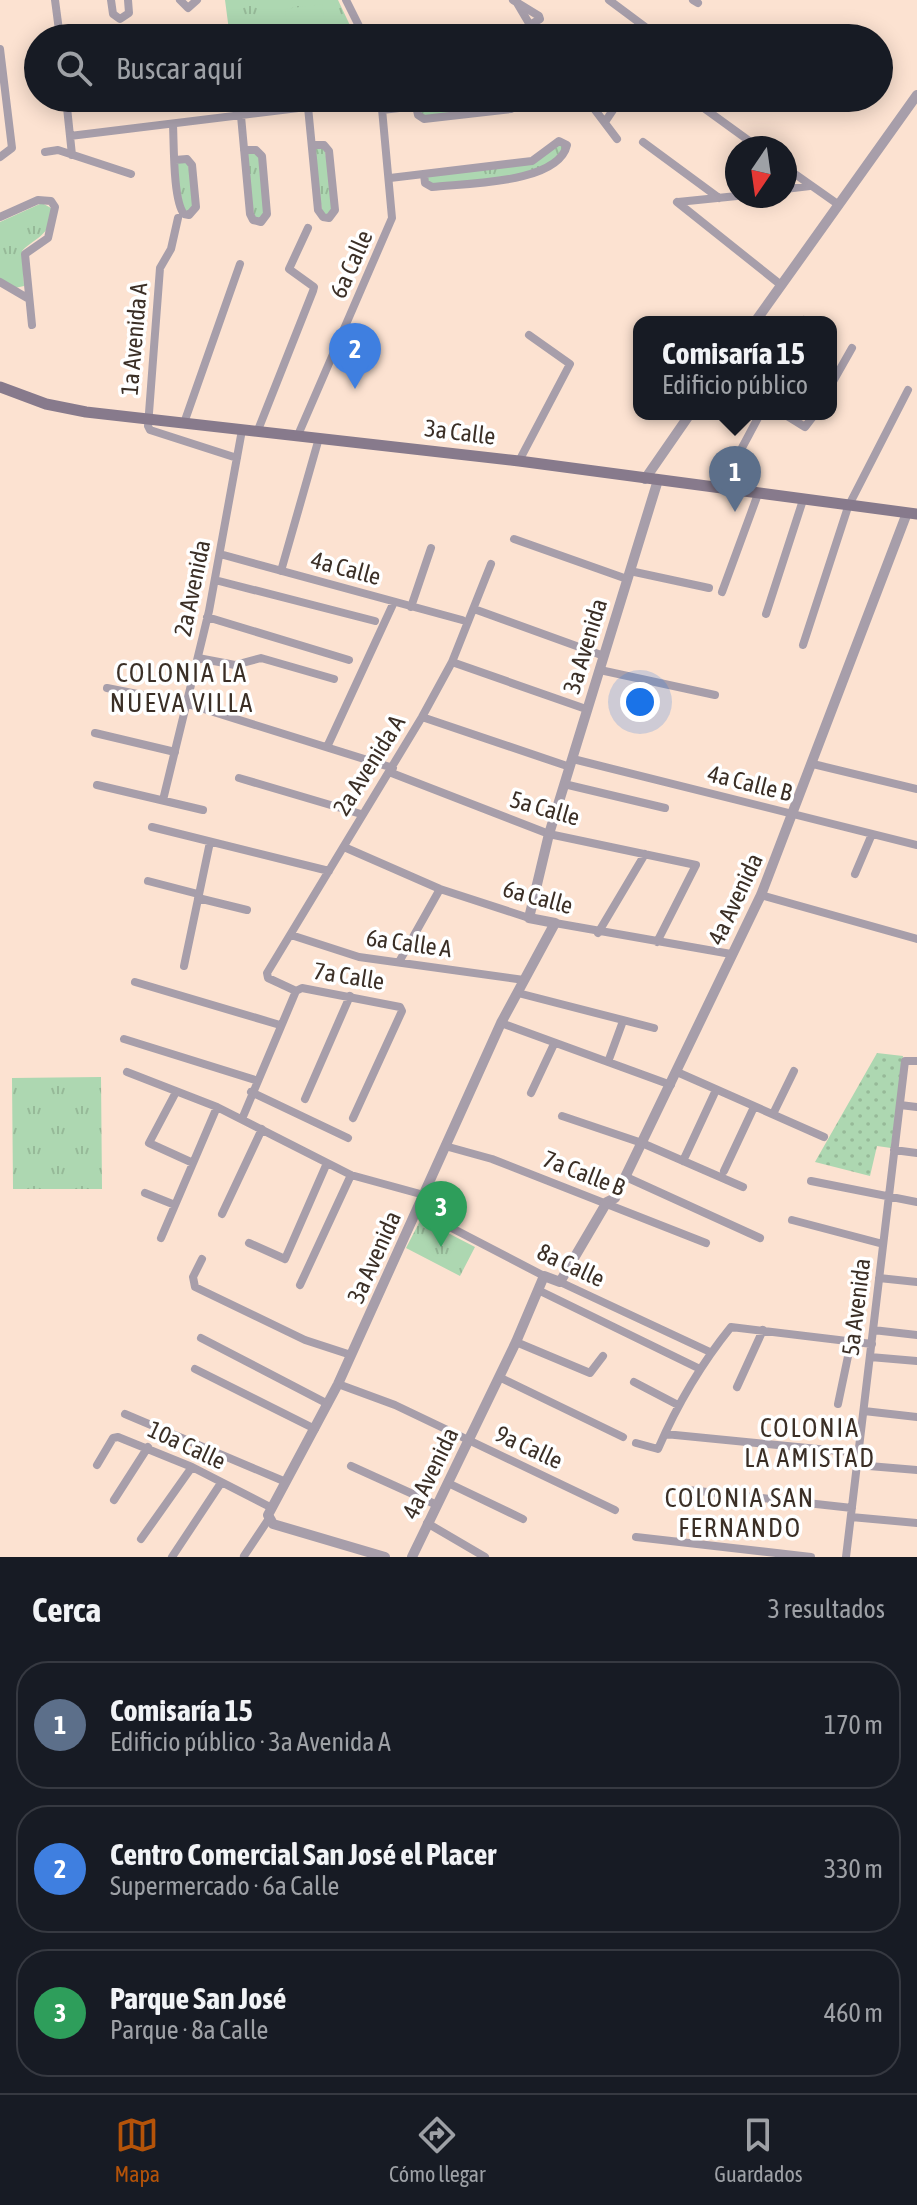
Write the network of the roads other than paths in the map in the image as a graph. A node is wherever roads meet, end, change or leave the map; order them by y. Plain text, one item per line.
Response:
1 (55, 0) edge
2 (111, 0) edge
3 (128, 0) edge
4 (180, 0) edge
5 (197, 0) edge
6 (346, 0) edge
7 (609, 0) edge
8 (58, 24) edge
9 (358, 24) edge
10 (641, 24) edge
11 (0, 49) edge
12 (917, 95) edge
13 (67, 112) edge
14 (271, 112) edge
15 (309, 112) edge
16 (382, 112) edge
17 (417, 112) edge
18 (485, 112) edge
19 (597, 112) edge
20 (612, 112) edge
21 (709, 112) edge
22 (241, 116) junction
23 (605, 122) junction
24 (173, 125) junction
25 (70, 136) junction
26 (742, 136) edge
27 (617, 139) dead end
28 (643, 142) dead end
29 (312, 145) junction
30 (244, 150) junction
31 (45, 152) dead end
32 (72, 155) junction
33 (0, 157) edge
34 (175, 160) junction
35 (131, 174) dead end
36 (424, 174) junction
37 (797, 175) edge
38 (390, 178) junction
39 (811, 185) junction
40 (797, 187) edge
41 (725, 197) edge
42 (719, 198) junction
43 (839, 205) junction
44 (0, 217) edge
45 (178, 218) dead end
46 (308, 228) dead end
47 (240, 264) dead end
48 (0, 282) edge
49 (28, 284) junction
50 (781, 285) junction
51 (11, 288) junction
52 (29, 299) junction
53 (759, 316) edge
54 (32, 325) dead end
55 (529, 335) dead end
56 (852, 348) dead end
57 (837, 374) edge
58 (0, 387) edge
59 (908, 390) dead end
60 (148, 419) junction
61 (686, 420) edge
62 (757, 420) edge
63 (794, 420) edge
64 (810, 420) edge
65 (184, 423) junction
66 (242, 430) junction
67 (258, 430) junction
68 (298, 435) junction
69 (319, 438) junction
70 (237, 458) junction
71 (519, 461) junction
72 (645, 479) junction
73 (658, 480) junction
74 (720, 489) junction
75 (758, 494) junction
76 (803, 500) junction
77 (848, 507) junction
78 (912, 514) edge
79 (514, 539) dead end
80 (431, 548) dead end
81 (220, 554) junction
82 (491, 564) dead end
83 (281, 571) junction
84 (628, 575) junction
85 (215, 580) junction
86 (709, 588) dead end
87 (722, 592) dead end
88 (394, 602) junction
89 (411, 607) junction
90 (474, 609) junction
91 (766, 614) dead end
92 (207, 617) junction
93 (462, 620) dead end
94 (375, 621) dead end
95 (803, 645) dead end
96 (604, 656) junction
97 (198, 658) junction
98 (349, 660) dead end
99 (452, 662) junction
100 (600, 670) junction
101 (334, 679) dead end
102 (107, 688) dead end
103 (715, 695) dead end
104 (188, 704) junction
105 (586, 709) junction
106 (422, 717) junction
107 (95, 733) dead end
108 (327, 747) junction
109 (175, 752) junction
110 (572, 763) junction
111 (813, 764) junction
112 (391, 770) junction
113 (239, 778) dead end
114 (564, 784) junction
115 (97, 785) dead end
116 (917, 789) edge
117 (163, 800) junction
118 (665, 808) dead end
119 (203, 810) dead end
120 (361, 814) junction
121 (795, 814) junction
122 (152, 827) dead end
123 (549, 834) junction
124 (872, 834) junction
125 (210, 842) junction
126 (917, 845) edge
127 (344, 847) junction
128 (645, 854) junction
129 (329, 871) junction
130 (855, 874) dead end
131 (148, 881) dead end
132 (440, 889) junction
133 (761, 895) junction
134 (198, 896) junction
135 (247, 910) dead end
136 (529, 918) junction
137 (555, 923) junction
138 (598, 933) junction
139 (291, 935) junction
140 (917, 939) edge
141 (657, 942) junction
142 (731, 954) junction
143 (399, 962) junction
144 (184, 966) dead end
145 (268, 978) joint
146 (524, 980) junction
147 (135, 982) dead end
148 (296, 991) junction
149 (518, 993) junction
150 (350, 996) junction
151 (623, 1021) junction
152 (501, 1023) junction
153 (280, 1025) junction
154 (654, 1028) dead end
155 (124, 1039) dead end
156 (554, 1044) junction
157 (917, 1061) edge
158 (608, 1062) junction
159 (794, 1071) dead end
160 (127, 1072) dead end
161 (677, 1072) junction
162 (255, 1080) junction
163 (671, 1085) junction
164 (716, 1090) junction
165 (176, 1092) junction
166 (251, 1092) junction
167 (531, 1093) dead end
168 (305, 1099) dead end
169 (900, 1105) junction
170 (217, 1107) junction
171 (754, 1107) junction
172 (917, 1107) edge
173 (773, 1114) junction
174 (562, 1116) dead end
175 (353, 1118) dead end
176 (242, 1119) junction
177 (262, 1129) junction
178 (824, 1137) dead end
179 (348, 1138) dead end
180 (642, 1143) junction
181 (445, 1146) junction
182 (894, 1150) junction
183 (917, 1153) edge
184 (683, 1161) junction
185 (193, 1163) junction
186 (327, 1163) junction
187 (724, 1171) dead end
188 (351, 1175) junction
189 (626, 1177) junction
190 (811, 1181) dead end
191 (743, 1187) dead end
192 (145, 1193) dead end
193 (424, 1195) junction
194 (889, 1199) junction
195 (607, 1202) junction
196 (917, 1202) edge
197 (175, 1205) junction
198 (417, 1210) junction
199 (222, 1214) dead end
200 (792, 1220) dead end
201 (161, 1238) dead end
202 (760, 1238) dead end
203 (249, 1243) dead end
204 (706, 1243) dead end
205 (883, 1244) junction
206 (202, 1259) dead end
207 (544, 1276) junction
208 (879, 1278) junction
209 (560, 1282) junction
210 (917, 1282) edge
211 (300, 1285) dead end
212 (538, 1290) junction
213 (763, 1330) junction
214 (873, 1330) junction
215 (917, 1335) edge
216 (201, 1338) dead end
217 (516, 1342) junction
218 (851, 1342) junction
219 (872, 1344) junction
220 (710, 1352) junction
221 (351, 1355) junction
222 (603, 1356) dead end
223 (870, 1357) junction
224 (917, 1361) edge
225 (195, 1369) dead end
226 (700, 1369) junction
227 (499, 1377) junction
228 (634, 1382) dead end
229 (338, 1384) junction
230 (737, 1387) dead end
231 (328, 1404) junction
232 (838, 1404) dead end
233 (678, 1405) junction
234 (864, 1411) junction
235 (125, 1414) dead end
236 (917, 1417) edge
237 (315, 1429) junction
238 (665, 1434) junction
239 (623, 1437) dead end
240 (469, 1441) junction
241 (636, 1443) dead end
242 (148, 1447) junction
243 (859, 1453) junction
244 (97, 1465) dead end
245 (857, 1465) junction
246 (351, 1466) dead end
247 (192, 1467) junction
248 (917, 1470) edge
249 (286, 1482) junction
250 (221, 1483) junction
251 (448, 1483) junction
252 (689, 1490) dead end
253 (114, 1500) dead end
254 (437, 1505) junction
255 (272, 1508) junction
256 (615, 1510) dead end
257 (852, 1513) junction
258 (523, 1519) dead end
259 (268, 1520) junction
260 (427, 1523) junction
261 (917, 1523) edge
262 (636, 1537) dead end
263 (141, 1539) dead end
264 (244, 1556) edge
265 (172, 1557) edge
266 (385, 1557) edge
267 (412, 1557) edge
268 (485, 1557) edge
269 (811, 1557) edge
270 (846, 1557) edge

1 - 8 street
2 - 3 street
4 - 5 street
6 - 9 street
7 - 10 street
11 - 33 street
12 - 43 street
13 - 25 street
14 - 22 street
15 - 29 street
16 - 38 street, 6a Calle
17 - 18 street
19 - 23 street
20 - 23 street
21 - 26 street
22 - 24 street
22 - 30 street
23 - 27 street
24 - 25 street
24 - 34 street
25 - 32 street
28 - 42 street
29 - 29 street
30 - 30 street
31 - 32 street
32 - 35 street
34 - 34 street
36 - 36 street
36 - 38 street
37 - 39 street
38 - 68 street, 6a Calle
39 - 40 street
39 - 43 street
41 - 42 street
42 - 50 street
43 - 50 street
44 - 49 street
45 - 60 street, 1a Avenida A
46 - 67 street
47 - 65 street
48 - 51 street
49 - 51 street
49 - 52 street
50 - 53 street
51 - 52 street
52 - 54 street
55 - 71 street
56 - 57 street
58 - 60 main road, 3a Calle
59 - 77 street
60 - 65 main road, 3a Calle
60 - 70 street
61 - 72 street
62 - 74 street
63 - 64 street
65 - 66 main road, 3a Calle
66 - 67 main road, 3a Calle
66 - 70 street, 2a Avenida
67 - 68 main road, 3a Calle
68 - 69 main road, 3a Calle
69 - 71 main road, 3a Calle
69 - 83 street
70 - 81 street, 2a Avenida
71 - 72 main road, 3a Calle
72 - 73 main road, 3a Calle
73 - 74 main road, 3a Calle
73 - 84 street, 3a Avenida
74 - 75 main road, 3a Calle
75 - 76 main road, 3a Calle
75 - 87 street
76 - 77 main road, 3a Calle
76 - 91 street
77 - 78 main road, 3a Calle
77 - 95 street
78 - 111 street, 4a Avenida
79 - 84 street
80 - 89 street
81 - 83 street, 4a Calle
81 - 85 street, 2a Avenida
82 - 90 street, 2a Avenida A
83 - 88 street, 4a Calle
84 - 86 street
84 - 96 street, 3a Avenida
85 - 92 street, 2a Avenida
85 - 94 street
88 - 89 street, 4a Calle
88 - 108 street
89 - 93 street, 4a Calle
90 - 96 street
90 - 99 street, 2a Avenida A
92 - 97 street, 2a Avenida
92 - 98 street
96 - 100 street, 3a Avenida
97 - 101 street
97 - 104 street, 2a Avenida
99 - 105 street
99 - 106 street, 2a Avenida A
100 - 103 street
100 - 105 street, 3a Avenida
102 - 104 street, 5a Calle
104 - 108 street, 5a Calle
104 - 109 street, 2a Avenida
105 - 110 street, 3a Avenida
106 - 110 street, 4a Calle B
106 - 112 street, 2a Avenida A
107 - 109 street
108 - 112 street, 5a Calle
109 - 117 street, 2a Avenida
110 - 114 street, 3a Avenida
110 - 121 street, 4a Calle B
111 - 116 street
111 - 121 street, 4a Avenida
112 - 120 street, 2a Avenida A
112 - 123 street, 5a Calle
113 - 120 street
114 - 118 street
114 - 123 street, 3a Avenida
115 - 117 street
117 - 119 street
120 - 127 street, 2a Avenida A
121 - 124 street, 4a Calle B
121 - 133 street, 4a Avenida
122 - 125 street
123 - 128 street, 5a Calle
123 - 136 street, 3a Avenida
124 - 126 street, 4a Calle B
124 - 130 street
125 - 129 street
125 - 134 street
127 - 129 street, 2a Avenida A
127 - 132 street, 6a Calle
128 - 138 street
128 - 141 street, 5a Calle
129 - 139 street, 2a Avenida A
131 - 134 street
132 - 136 street, 6a Calle
132 - 143 street
133 - 140 street
133 - 142 street, 4a Avenida
134 - 135 street
134 - 144 street
136 - 137 street, 6a Calle
137 - 138 street, 6a Calle
137 - 146 street, 3a Avenida
138 - 141 street, 6a Calle
139 - 143 street, 6a Calle A
139 - 145 street, 2a Avenida A
141 - 142 street, 6a Calle
142 - 161 street, 4a Avenida
143 - 146 street, 6a Calle A
145 - 148 street, 7a Calle
146 - 149 street, 3a Avenida
147 - 153 street
148 - 150 street, 7a Calle
148 - 153 street
149 - 151 street
149 - 152 street, 3a Avenida
150 - 168 street
150 - 175 street, 7a Calle
151 - 154 street
151 - 158 street
152 - 156 street
152 - 181 street, 3a Avenida
153 - 162 street
155 - 162 street
156 - 158 street
156 - 167 street
157 - 169 street, 5a Avenida
158 - 163 street
159 - 173 street
160 - 165 street
161 - 163 street, 4a Avenida
161 - 164 street
162 - 166 street
163 - 180 street, 4a Avenida
164 - 171 street
164 - 184 street
165 - 170 street
165 - 185 street
166 - 176 street
166 - 179 street
169 - 172 street
169 - 182 street, 5a Avenida
170 - 176 street
170 - 185 street
171 - 173 street
171 - 187 street
173 - 178 street
174 - 180 street
176 - 177 street
177 - 186 street
177 - 199 street
180 - 184 street
180 - 189 street, 4a Avenida
181 - 193 street, 3a Avenida
181 - 195 street, 7a Calle B
182 - 183 street
182 - 194 street, 5a Avenida
184 - 191 street
185 - 197 street
186 - 188 street
186 - 203 street
188 - 193 street
188 - 211 street
189 - 195 street, 4a Avenida
189 - 202 street
190 - 194 street
192 - 197 street
193 - 198 street, 3a Avenida
194 - 196 street
194 - 205 street, 5a Avenida
195 - 204 street, 7a Calle B
195 - 209 street, 4a Avenida
197 - 201 street
198 - 207 street, 8a Calle
198 - 221 street, 3a Avenida
200 - 205 street
205 - 208 street, 5a Avenida
206 - 221 street
207 - 209 street, 8a Calle
207 - 212 street, 4a Avenida
208 - 210 street
208 - 214 street, 5a Avenida
209 - 220 street, 8a Calle
212 - 217 street, 4a Avenida
212 - 226 street
213 - 218 street
213 - 220 street
213 - 230 street
214 - 215 street
214 - 219 street, 5a Avenida
216 - 231 street
217 - 222 street
217 - 227 street, 4a Avenida
218 - 219 street
218 - 232 street
219 - 223 street, 5a Avenida
220 - 226 street
221 - 229 street, 3a Avenida
223 - 224 street
223 - 234 street, 5a Avenida
225 - 237 street
226 - 233 street
227 - 239 street
227 - 240 street, 4a Avenida
228 - 233 street
229 - 231 street, 3a Avenida
229 - 240 street, 9a Calle
231 - 237 street, 3a Avenida
233 - 238 street
234 - 236 street
234 - 243 street, 5a Avenida
235 - 249 street
237 - 249 street, 3a Avenida
238 - 241 street
238 - 243 street
240 - 251 street, 4a Avenida
240 - 256 street, 9a Calle
242 - 244 street, 10a Calle
242 - 247 street, 10a Calle
242 - 253 street
243 - 245 street, 5a Avenida
245 - 248 street
245 - 257 street, 5a Avenida
246 - 254 street
247 - 250 street, 10a Calle
247 - 263 street
249 - 255 street, 3a Avenida
250 - 255 street, 10a Calle
250 - 265 street
251 - 254 street, 4a Avenida
251 - 258 street
252 - 257 street
254 - 260 street, 4a Avenida
255 - 259 street, 3a Avenida
257 - 261 street
257 - 270 street, 5a Avenida
259 - 264 street
259 - 266 street
260 - 267 street, 4a Avenida
260 - 268 street
262 - 269 street

